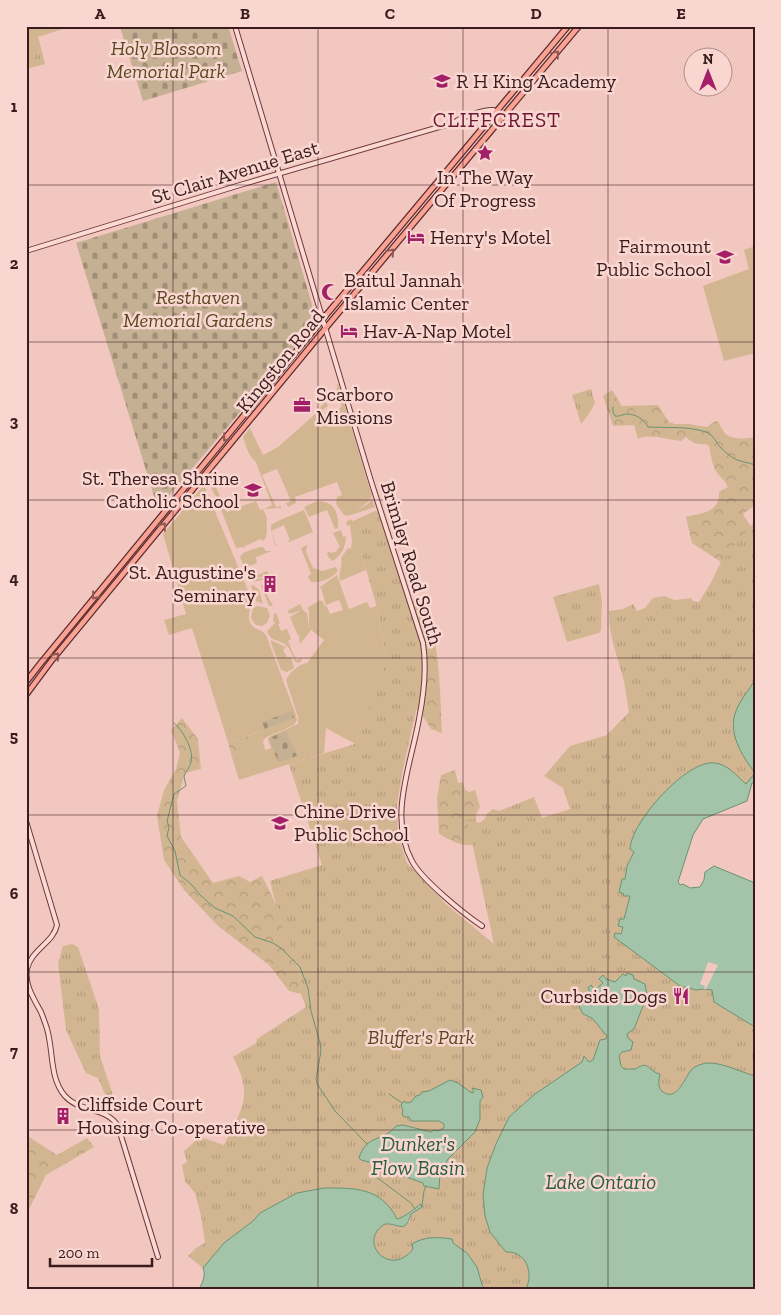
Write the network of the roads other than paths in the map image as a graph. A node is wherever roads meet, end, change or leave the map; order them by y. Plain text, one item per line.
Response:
1 (235, 26) edge
2 (568, 26) edge
3 (579, 26) edge
4 (497, 111) junction
5 (492, 117) junction
6 (502, 118) junction
7 (454, 123) junction
8 (279, 174) junction
9 (26, 252) edge
10 (323, 319) junction
11 (326, 329) junction
12 (26, 682) edge
13 (26, 695) edge
14 (26, 821) edge
15 (482, 926) dead end
16 (158, 1256) dead end

1 - 8 street, Brimley Road South
2 - 4 main road, Kingston Road
6 -> 3 main road, Kingston Road
4 - 5 main road, Kingston Road
4 - 6 street
4 - 7 street, St Clair Avenue East
5 - 6 street, St Clair Avenue East
5 - 7 street, St Clair Avenue East
5 - 10 main road, Kingston Road
11 -> 6 main road, Kingston Road
7 - 8 street, St Clair Avenue East
8 - 9 street, St Clair Avenue East
8 - 10 street, Brimley Road South
10 - 11 street, Brimley Road South
10 -> 12 main road, Kingston Road
13 -> 11 main road, Kingston Road
11 - 15 street, Brimley Road South
14 - 16 street

